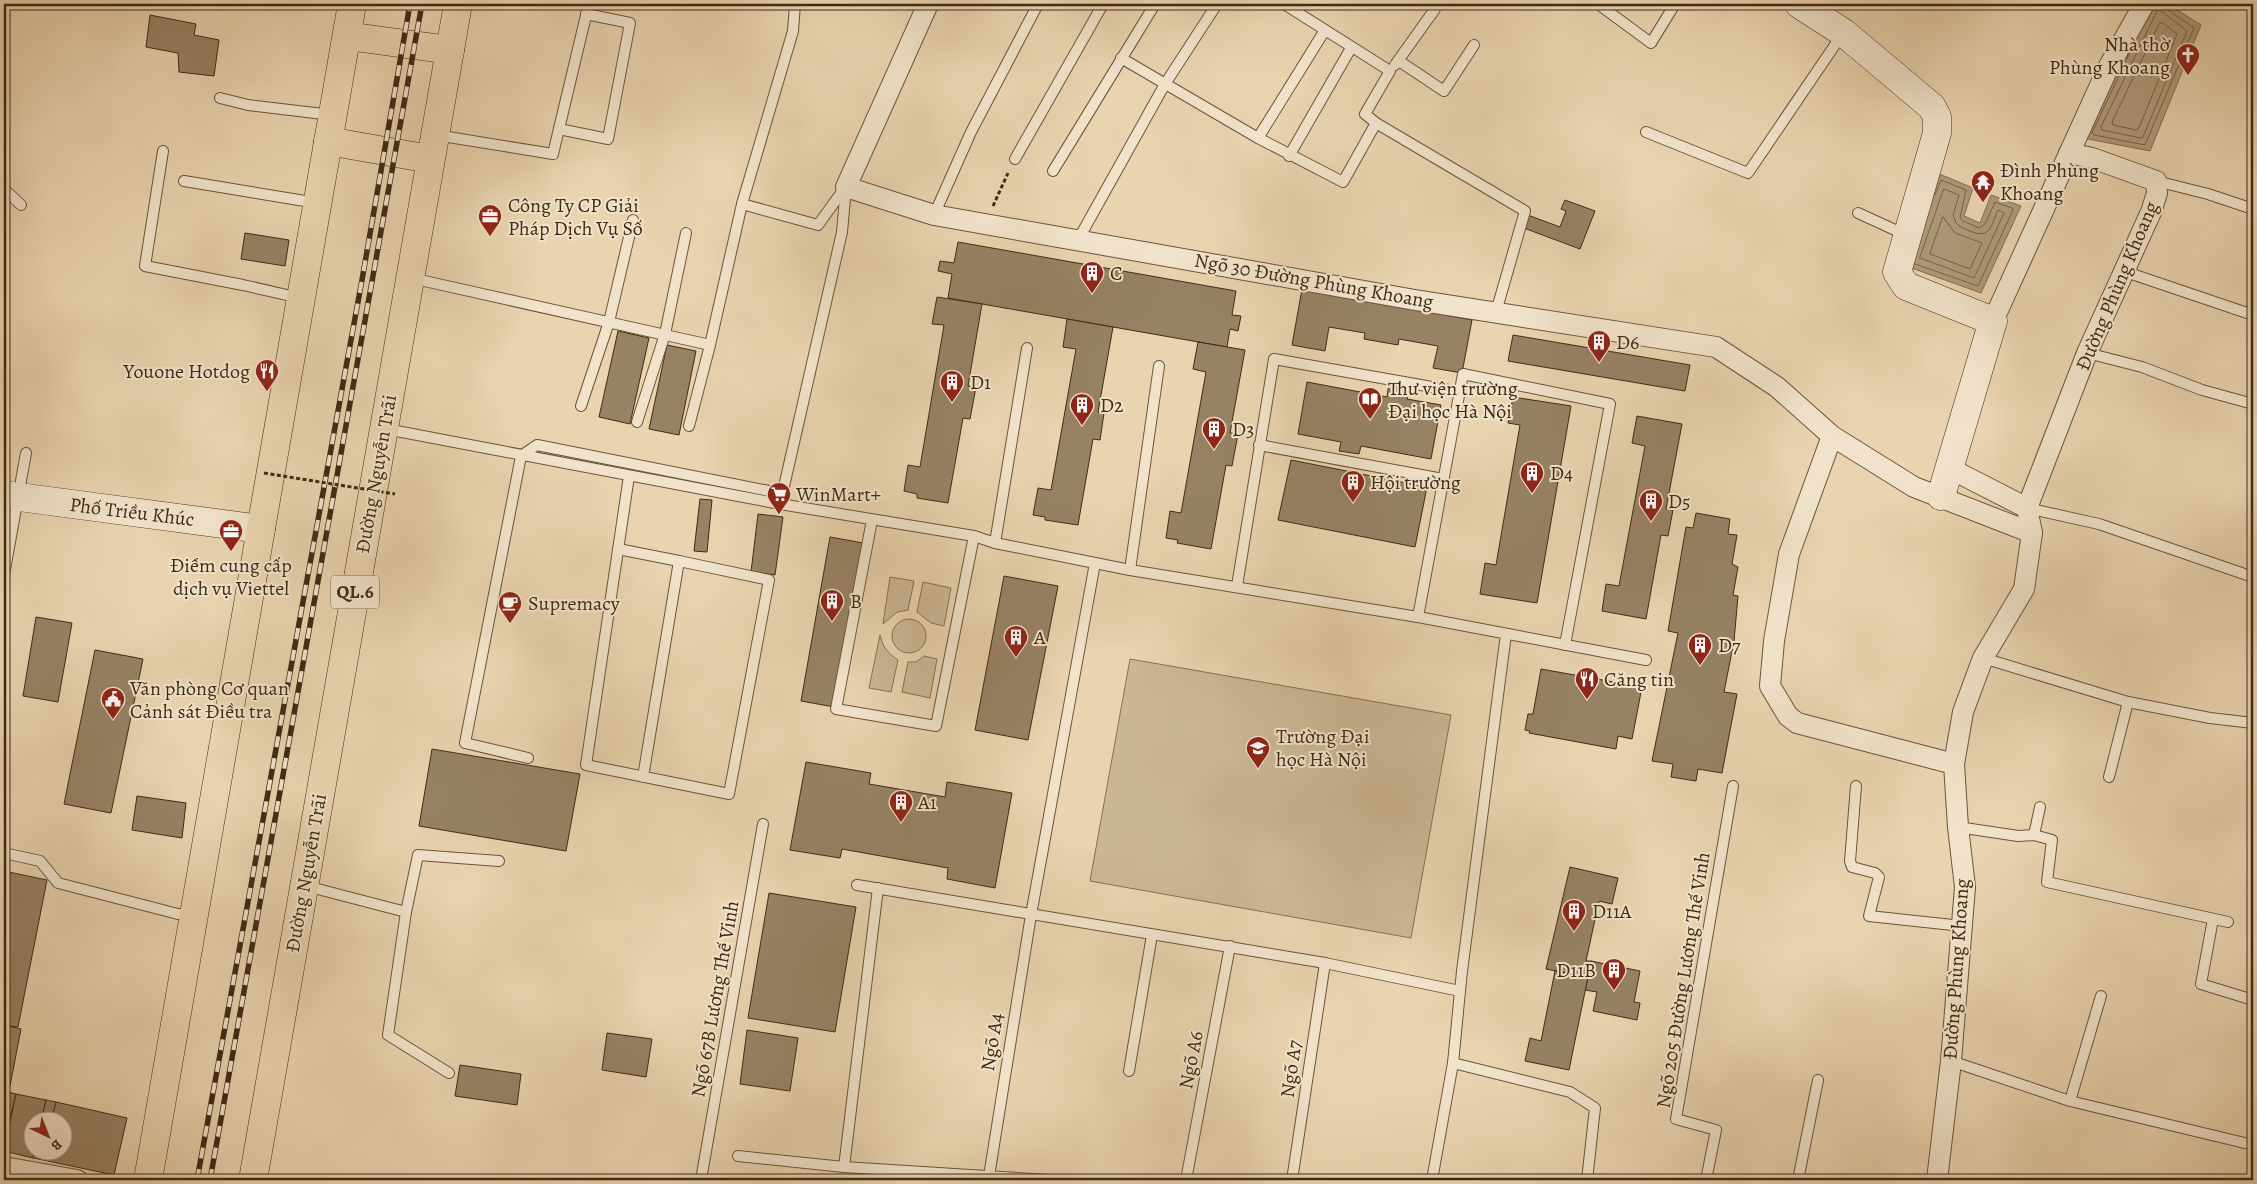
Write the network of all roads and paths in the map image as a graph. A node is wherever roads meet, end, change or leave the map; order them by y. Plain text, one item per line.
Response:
1 (352, 4) edge
2 (458, 4) edge
3 (795, 4) edge
4 (928, 4) edge
5 (1038, 4) edge
6 (1103, 4) edge
7 (1155, 4) edge
8 (1217, 4) edge
9 (1284, 4) edge
10 (1598, 4) edge
11 (1675, 4) edge
12 (2144, 4) edge
13 (1807, 6) edge
14 (1435, 9) dead end
15 (1325, 30) junction
16 (1844, 32) junction
17 (341, 42) junction
18 (1474, 45) dead end
19 (1351, 48) junction
20 (450, 50) junction
21 (1121, 58) junction
22 (1399, 61) junction
23 (1390, 71) junction
24 (1165, 84) junction
25 (220, 98) dead end
26 (1376, 123) junction
27 (331, 128) junction
28 (559, 129) junction
29 (1646, 132) dead end
30 (1258, 138) junction
31 (433, 147) junction
32 (163, 151) dead end
33 (2069, 153) junction
34 (1289, 156) junction
35 (1015, 159) joint
36 (1053, 170) dead end
37 (2156, 180) junction
38 (184, 181) dead end
39 (846, 187) junction
40 (4, 189) edge
41 (318, 203) junction
42 (742, 204) junction
43 (21, 205) dead end
44 (2253, 209) edge
45 (1858, 213) dead end
46 (934, 215) junction
47 (633, 220) dead end
48 (984, 224) junction
49 (686, 233) dead end
50 (1907, 236) junction
51 (1078, 240) junction
52 (2123, 271) junction
53 (410, 277) junction
54 (301, 298) junction
55 (1496, 312) junction
56 (2253, 315) edge
57 (1993, 320) junction
58 (609, 322) junction
59 (665, 334) junction
60 (710, 345) junction
61 (1027, 348) dead end
62 (2087, 353) junction
63 (1159, 366) dead end
64 (1460, 392) junction
65 (2253, 404) edge
66 (581, 406) dead end
67 (637, 422) dead end
68 (690, 426) dead end
69 (384, 429) junction
70 (1832, 436) junction
71 (1259, 446) junction
72 (26, 453) dead end
73 (521, 456) junction
74 (1949, 468) junction
75 (264, 473) dead end
76 (629, 476) junction
77 (1444, 479) junction
78 (395, 494) dead end
79 (11, 496) edge
80 (1941, 496) junction
81 (780, 504) junction
82 (2027, 508) junction
83 (872, 520) junction
84 (261, 529) junction
85 (2032, 533) junction
86 (974, 536) junction
87 (995, 543) junction
88 (618, 549) junction
89 (679, 561) junction
90 (1095, 563) junction
91 (1130, 570) junction
92 (4, 575) edge
93 (2253, 577) edge
94 (1236, 586) junction
95 (1418, 617) junction
96 (1506, 634) junction
97 (1565, 645) junction
98 (1983, 658) junction
99 (1646, 660) dead end
100 (2128, 702) junction
101 (2253, 723) edge
102 (528, 758) dead end
103 (1954, 764) junction
104 (643, 777) junction
105 (2109, 777) dead end
106 (1733, 786) dead end
107 (1856, 786) dead end
108 (2040, 807) dead end
109 (763, 824) dead end
110 (1958, 827) junction
111 (2034, 835) junction
112 (4, 852) edge
113 (499, 861) dead end
114 (304, 885) junction
115 (857, 885) dead end
116 (878, 888) junction
117 (406, 912) junction
118 (194, 915) junction
119 (1031, 915) junction
120 (2213, 919) junction
121 (2228, 922) dead end
122 (1962, 926) junction
123 (1152, 935) junction
124 (1230, 946) junction
125 (1325, 963) junction
126 (1460, 991) junction
127 (2101, 996) dead end
128 (2253, 1000) edge
129 (1951, 1061) junction
130 (1453, 1063) junction
131 (1129, 1071) dead end
132 (449, 1073) dead end
133 (1818, 1080) dead end
134 (2070, 1101) junction
135 (2253, 1145) edge
136 (738, 1156) dead end
137 (4, 1167) edge
138 (844, 1167) junction
139 (988, 1176) junction
140 (77, 1180) edge
141 (148, 1180) edge
142 (253, 1180) edge
143 (701, 1180) edge
144 (1049, 1180) edge
145 (1186, 1180) edge
146 (1292, 1180) edge
147 (1432, 1180) edge
148 (1587, 1180) edge
149 (1706, 1180) edge
150 (1798, 1180) edge
151 (1937, 1180) edge

1 - 17 highway
2 - 20 highway, Đường Nguyễn Trãi / QL.6
3 - 42 lane
4 - 39 street
5 - 46 lane
6 - 35 lane
7 - 21 lane
8 - 24 lane
9 - 15 lane
10 - 11 lane
12 - 33 street
13 - 16 street
14 - 22 lane
15 - 19 lane
15 - 30 lane
16 - 29 lane
16 - 50 street
17 - 20 highway
17 - 27 highway
18 - 22 lane
19 - 23 lane
19 - 34 lane
20 - 31 highway, Đường Nguyễn Trãi / QL.6
21 - 24 lane
21 - 36 lane
22 - 23 lane
23 - 26 lane
24 - 30 lane
24 - 51 lane
25 - 27 lane
26 - 34 lane
26 - 55 lane
27 - 31 highway
27 - 41 highway
28 - 28 lane
28 - 31 lane
30 - 34 lane
31 - 53 highway, Đường Nguyễn Trãi / QL.6
32 - 54 lane
33 - 37 street, Đường Phùng Khoang
33 - 57 street
35 - 48 path
37 - 44 lane
37 - 52 street, Đường Phùng Khoang
38 - 41 lane
39 - 42 lane
39 - 46 street, Ngõ 30 Đường Phùng Khoang
39 - 81 lane
40 - 43 lane
41 - 54 highway
42 - 60 lane
45 - 50 lane
46 - 48 street, Ngõ 30 Đường Phùng Khoang
47 - 58 lane
48 - 51 street, Ngõ 30 Đường Phùng Khoang
49 - 59 lane
50 - 57 street
51 - 55 street, Ngõ 30 Đường Phùng Khoang
52 - 56 lane
52 - 62 street, Đường Phùng Khoang
53 - 58 lane
53 - 69 highway, Đường Nguyễn Trãi / QL.6
54 - 84 highway
55 - 70 street, Ngõ 30 Đường Phùng Khoang
57 - 74 street
58 - 59 lane
58 - 66 lane
59 - 60 lane
59 - 67 lane
60 - 68 lane
61 - 87 lane
62 - 65 lane
62 - 82 street, Đường Phùng Khoang
63 - 91 lane
64 - 71 lane
64 - 77 lane
64 - 97 lane
69 - 73 lane
69 - 114 highway, Đường Nguyễn Trãi / QL.6
70 - 80 street, Ngõ 30 Đường Phùng Khoang
70 - 103 street
71 - 77 lane
71 - 94 lane
72 - 79 lane
73 - 76 lane
73 - 81 lane
73 - 102 lane
74 - 80 street
74 - 82 street
75 - 78 path, bridge
76 - 81 lane
76 - 88 lane
77 - 95 lane
79 - 84 street, Phố Triều Khúc
79 - 92 lane
80 - 85 street
81 - 83 lane
82 - 85 street, Đường Phùng Khoang
82 - 93 lane
83 - 86 lane
83 - 86 lane
84 - 118 highway
85 - 98 street, Đường Phùng Khoang
86 - 87 lane
87 - 90 lane
88 - 89 lane
88 - 104 lane
89 - 104 lane
89 - 104 lane
90 - 91 lane
90 - 119 lane, Ngõ A4
91 - 94 lane
94 - 95 lane
95 - 96 lane
96 - 97 lane
96 - 126 lane
97 - 99 lane
98 - 100 lane
98 - 103 street, Đường Phùng Khoang
100 - 101 lane
100 - 105 lane
103 - 110 street, Đường Phùng Khoang
106 - 149 lane, Ngõ 205 Đường Lương Thế Vinh
107 - 122 lane
108 - 111 lane
109 - 143 lane, Ngõ 67B Lương Thế Vinh
110 - 111 lane
110 - 122 street, Đường Phùng Khoang
111 - 120 lane
112 - 118 lane
113 - 117 lane
114 - 117 lane
114 - 142 highway, Đường Nguyễn Trãi / QL.6
115 - 116 lane
116 - 119 lane
116 - 138 lane
117 - 132 lane
118 - 141 highway
119 - 123 lane
119 - 139 lane, Ngõ A4
120 - 121 lane
120 - 128 lane
122 - 129 street, Đường Phùng Khoang
123 - 124 lane
123 - 131 lane
124 - 125 lane
124 - 145 lane, Ngõ A6
125 - 126 lane
125 - 146 lane, Ngõ A7
126 - 130 lane
127 - 134 lane
129 - 134 lane
129 - 151 street, Đường Phùng Khoang
130 - 147 lane
130 - 148 lane
133 - 150 lane
134 - 135 lane
136 - 138 lane
137 - 140 street
138 - 139 lane
139 - 144 lane

